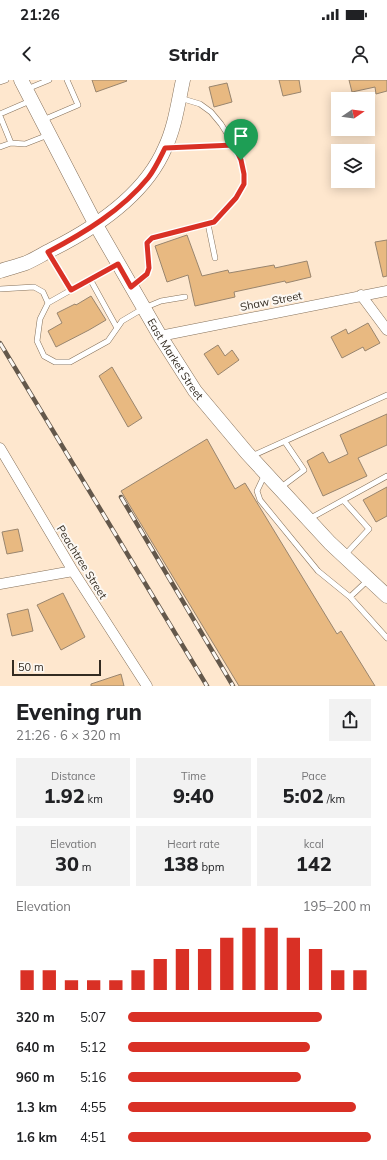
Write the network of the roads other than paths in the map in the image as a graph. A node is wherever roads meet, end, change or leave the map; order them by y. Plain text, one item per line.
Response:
1 (6, 80) edge
2 (49, 80) edge
3 (67, 80) edge
4 (183, 80) edge
5 (0, 82) edge
6 (26, 90) edge
7 (179, 97) junction
8 (0, 115) edge
9 (42, 120) junction
10 (49, 135) junction
11 (11, 143) junction
12 (234, 145) junction
13 (0, 147) edge
14 (165, 148) junction
15 (208, 224) junction
16 (96, 225) junction
17 (48, 252) junction
18 (215, 258) dead end
19 (118, 264) junction
20 (0, 271) edge
21 (90, 279) junction
22 (131, 287) junction
23 (0, 289) edge
24 (71, 290) junction
25 (387, 291) edge
26 (362, 295) junction
27 (185, 297) dead end
28 (48, 302) junction
29 (144, 308) junction
30 (117, 328) junction
31 (387, 330) edge
32 (160, 336) junction
33 (387, 395) edge
34 (285, 442) junction
35 (0, 448) edge
36 (251, 457) junction
37 (265, 473) junction
38 (387, 476) edge
39 (280, 488) junction
40 (344, 501) junction
41 (308, 520) junction
42 (344, 556) junction
43 (73, 571) junction
44 (369, 579) junction
45 (0, 584) edge
46 (387, 596) edge
47 (350, 598) junction
48 (387, 638) edge
49 (147, 686) edge

1 - 5 lane
2 - 6 lane
3 - 9 lane
4 - 7 main road
6 - 8 lane
6 - 9 main road, East Market Street
7 - 12 lane
7 - 14 main road
8 - 11 lane
9 - 10 main road, East Market Street
10 - 11 lane
10 - 16 main road, East Market Street
11 - 13 lane
12 - 14 lane
12 - 15 lane
14 - 16 main road
15 - 18 lane
15 - 22 lane
16 - 17 main road
16 - 19 main road, East Market Street
17 - 20 main road
17 - 24 lane
19 - 21 lane
19 - 22 main road, East Market Street
21 - 24 lane
21 - 30 lane
22 - 29 main road, East Market Street
23 - 28 lane
24 - 28 lane
25 - 26 street, Shaw Street
26 - 31 street
26 - 32 street, Shaw Street
27 - 29 lane
28 - 30 lane
29 - 30 lane
29 - 32 main road, East Market Street
32 - 36 main road, East Market Street
33 - 34 lane
34 - 36 lane
34 - 39 lane
35 - 43 street, Peachtree Street
36 - 37 main road, East Market Street
37 - 39 main road, East Market Street
37 - 47 lane
38 - 40 lane
39 - 41 main road, East Market Street
40 - 41 lane
40 - 42 lane
41 - 42 main road, East Market Street
42 - 44 main road, East Market Street
43 - 45 street
43 - 49 street, Peachtree Street
44 - 46 main road, East Market Street
44 - 47 lane
47 - 48 lane

